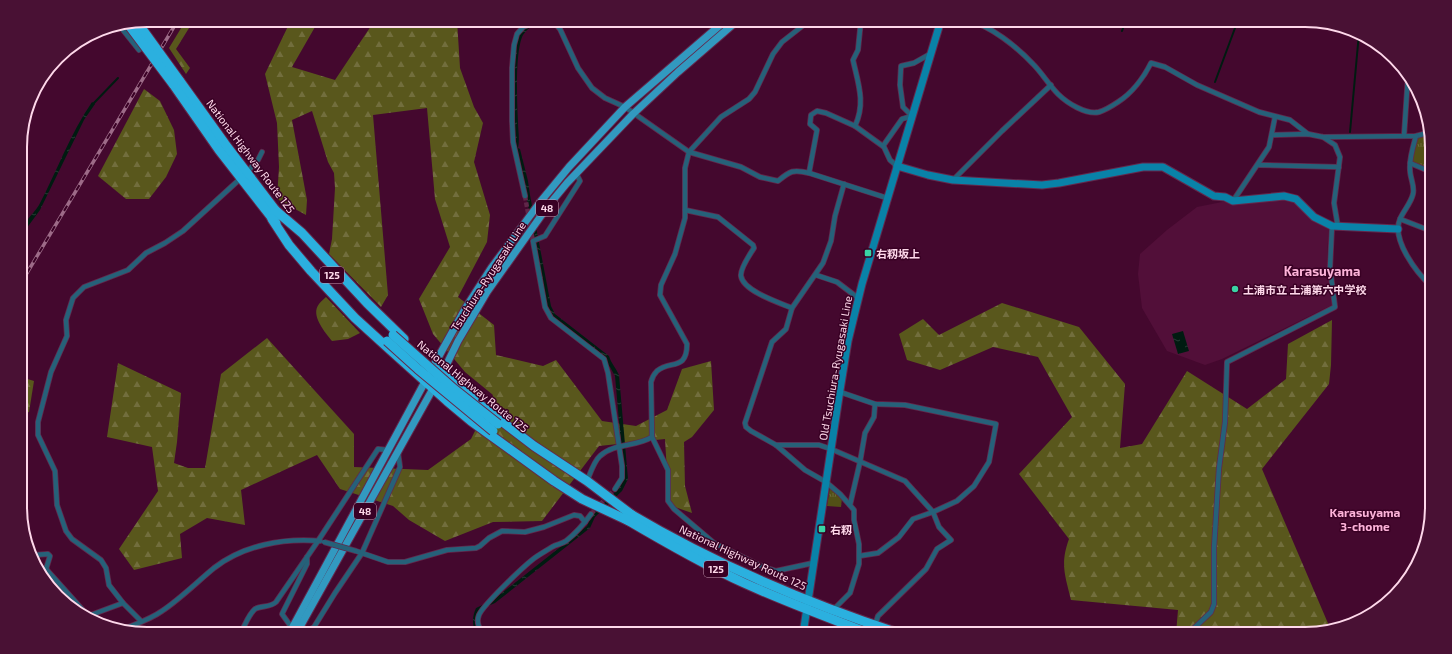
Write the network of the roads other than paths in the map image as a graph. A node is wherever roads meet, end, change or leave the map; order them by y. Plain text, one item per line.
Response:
1 (142, 27) edge
2 (523, 27) edge
3 (558, 27) edge
4 (718, 27) edge
5 (730, 27) edge
6 (801, 27) edge
7 (861, 27) edge
8 (939, 27) edge
9 (986, 27) edge
10 (131, 28) edge
11 (122, 30) edge
12 (139, 50) dead end
13 (930, 54) junction
14 (176, 82) junction
15 (1051, 85) junction
16 (1407, 85) edge
17 (625, 107) junction
18 (633, 114) junction
19 (912, 116) junction
20 (1275, 117) junction
21 (855, 126) junction
22 (1308, 134) junction
23 (1424, 134) edge
24 (1272, 135) junction
25 (1404, 136) junction
26 (1416, 136) junction
27 (1324, 137) junction
28 (883, 146) junction
29 (262, 152) dead end
30 (689, 152) junction
31 (1410, 163) junction
32 (1258, 165) junction
33 (897, 166) junction
34 (1339, 167) junction
35 (1425, 169) edge
36 (576, 173) junction
37 (809, 173) junction
38 (244, 175) junction
39 (953, 180) junction
40 (844, 184) junction
41 (525, 196) tunnel mouth
42 (887, 198) junction
43 (1233, 201) junction
44 (685, 210) junction
45 (274, 215) junction
46 (1400, 219) junction
47 (1335, 226) junction
48 (1398, 229) junction
49 (1425, 229) edge
50 (816, 275) junction
51 (1425, 281) edge
52 (858, 298) junction
53 (792, 308) junction
54 (434, 365) junction
55 (442, 373) junction
56 (425, 382) junction
57 (433, 389) junction
58 (840, 392) junction
59 (875, 404) junction
60 (652, 437) junction
61 (776, 445) junction
62 (619, 447) junction
63 (831, 449) junction
64 (388, 450) junction
65 (398, 452) junction
66 (860, 462) junction
67 (587, 481) junction
68 (826, 482) junction
69 (615, 489) tunnel mouth
70 (850, 505) junction
71 (933, 512) junction
72 (591, 514) tunnel mouth
73 (630, 518) junction
74 (585, 522) junction
75 (321, 541) junction
76 (362, 553) junction
77 (307, 555) junction
78 (37, 556) edge
79 (859, 556) junction
80 (813, 562) junction
81 (46, 568) joint
82 (123, 603) junction
83 (77, 604) edge
84 (807, 604) junction
85 (833, 610) junction
86 (94, 615) edge
87 (141, 621) junction
88 (131, 626) edge
89 (244, 627) edge
90 (291, 627) edge
91 (296, 627) edge
92 (296, 627) edge
93 (314, 627) edge
94 (480, 627) edge
95 (804, 627) edge
96 (865, 627) edge
97 (867, 627) edge
98 (874, 627) edge
99 (1195, 627) edge

1 - 14 highway, National Highway Route 125 / 125, bridge
2 - 41 street
3 - 17 street
4 - 17 main road, Tsuchiura-Ryugasaki Line / 48
5 - 18 main road, Tsuchiura-Ryugasaki Line / 48
6 - 30 street
7 - 21 street
8 - 13 street, Old Tsuchiura-Ryugasaki Line
9 - 15 street
10 - 14 highway, National Highway Route 125 / 125, bridge
11 - 12 street
13 - 19 street, Old Tsuchiura-Ryugasaki Line
13 - 19 street
14 - 38 highway, National Highway Route 125 / 125
15 - 20 street
15 - 39 street
16 - 25 street
17 - 18 street
17 - 54 main road, Tsuchiura-Ryugasaki Line / 48
18 - 30 street
18 - 36 main road, Tsuchiura-Ryugasaki Line / 48
19 - 28 street
19 - 33 street, Old Tsuchiura-Ryugasaki Line
20 - 22 street
20 - 24 street
21 - 28 street
21 - 37 street
22 - 24 street
22 - 27 street
23 - 26 street
24 - 32 street
25 - 26 street
25 - 27 street
26 - 31 street
27 - 34 street
28 - 33 street
29 - 38 street
30 - 37 street
30 - 44 street
31 - 35 street
31 - 46 street
32 - 34 street
32 - 43 street
33 - 39 street
33 - 42 street, Old Tsuchiura-Ryugasaki Line
34 - 47 street
36 - 55 main road, Tsuchiura-Ryugasaki Line / 48
36 - 62 street
37 - 40 street
38 - 45 highway, National Highway Route 125 / 125
38 - 82 street
39 - 43 street
40 - 42 street
40 - 50 street
42 - 52 street, Old Tsuchiura-Ryugasaki Line
43 - 47 street
44 - 53 street
44 - 60 street
45 - 54 highway
45 - 56 highway
45 - 73 highway, National Highway Route 125 / 125, bridge
46 - 48 street
46 - 49 street
47 - 48 street
47 - 99 street
48 - 51 street
50 - 52 street
50 - 53 street
52 - 58 street, Old Tsuchiura-Ryugasaki Line
53 - 61 street
54 - 55 highway
54 - 56 main road, Tsuchiura-Ryugasaki Line / 48
55 - 57 main road, Tsuchiura-Ryugasaki Line / 48
55 - 67 highway
56 - 57 highway
56 - 64 main road, Tsuchiura-Ryugasaki Line / 48
57 - 65 main road, Tsuchiura-Ryugasaki Line / 48
57 - 73 highway
58 - 59 street
58 - 63 street, Old Tsuchiura-Ryugasaki Line
59 - 66 street
59 - 71 street
60 - 62 street
60 - 80 street
61 - 63 street
61 - 68 street
62 - 67 street
62 - 69 street
63 - 66 street
63 - 68 street, Old Tsuchiura-Ryugasaki Line
64 - 75 street
64 - 91 main road, Tsuchiura-Ryugasaki Line / 48
65 - 76 street
65 - 92 main road, Tsuchiura-Ryugasaki Line / 48
66 - 70 street
66 - 71 street
67 - 73 highway
68 - 70 street
68 - 80 street, Old Tsuchiura-Ryugasaki Line
70 - 79 street
71 - 79 street
71 - 98 street
72 - 74 street
73 - 84 highway, National Highway Route 125 / 125
74 - 76 street
74 - 94 street
75 - 76 street, bridge
75 - 77 street
75 - 87 street
76 - 93 street
77 - 89 street
77 - 90 street
78 - 81 street
79 - 85 street
80 - 84 street, Old Tsuchiura-Ryugasaki Line
81 - 83 street
82 - 86 street
82 - 87 street
84 - 85 highway, National Highway Route 125 / 125
84 - 95 street, Old Tsuchiura-Ryugasaki Line
84 - 96 highway, National Highway Route 125 / 125
85 - 97 highway, National Highway Route 125 / 125
87 - 88 street

